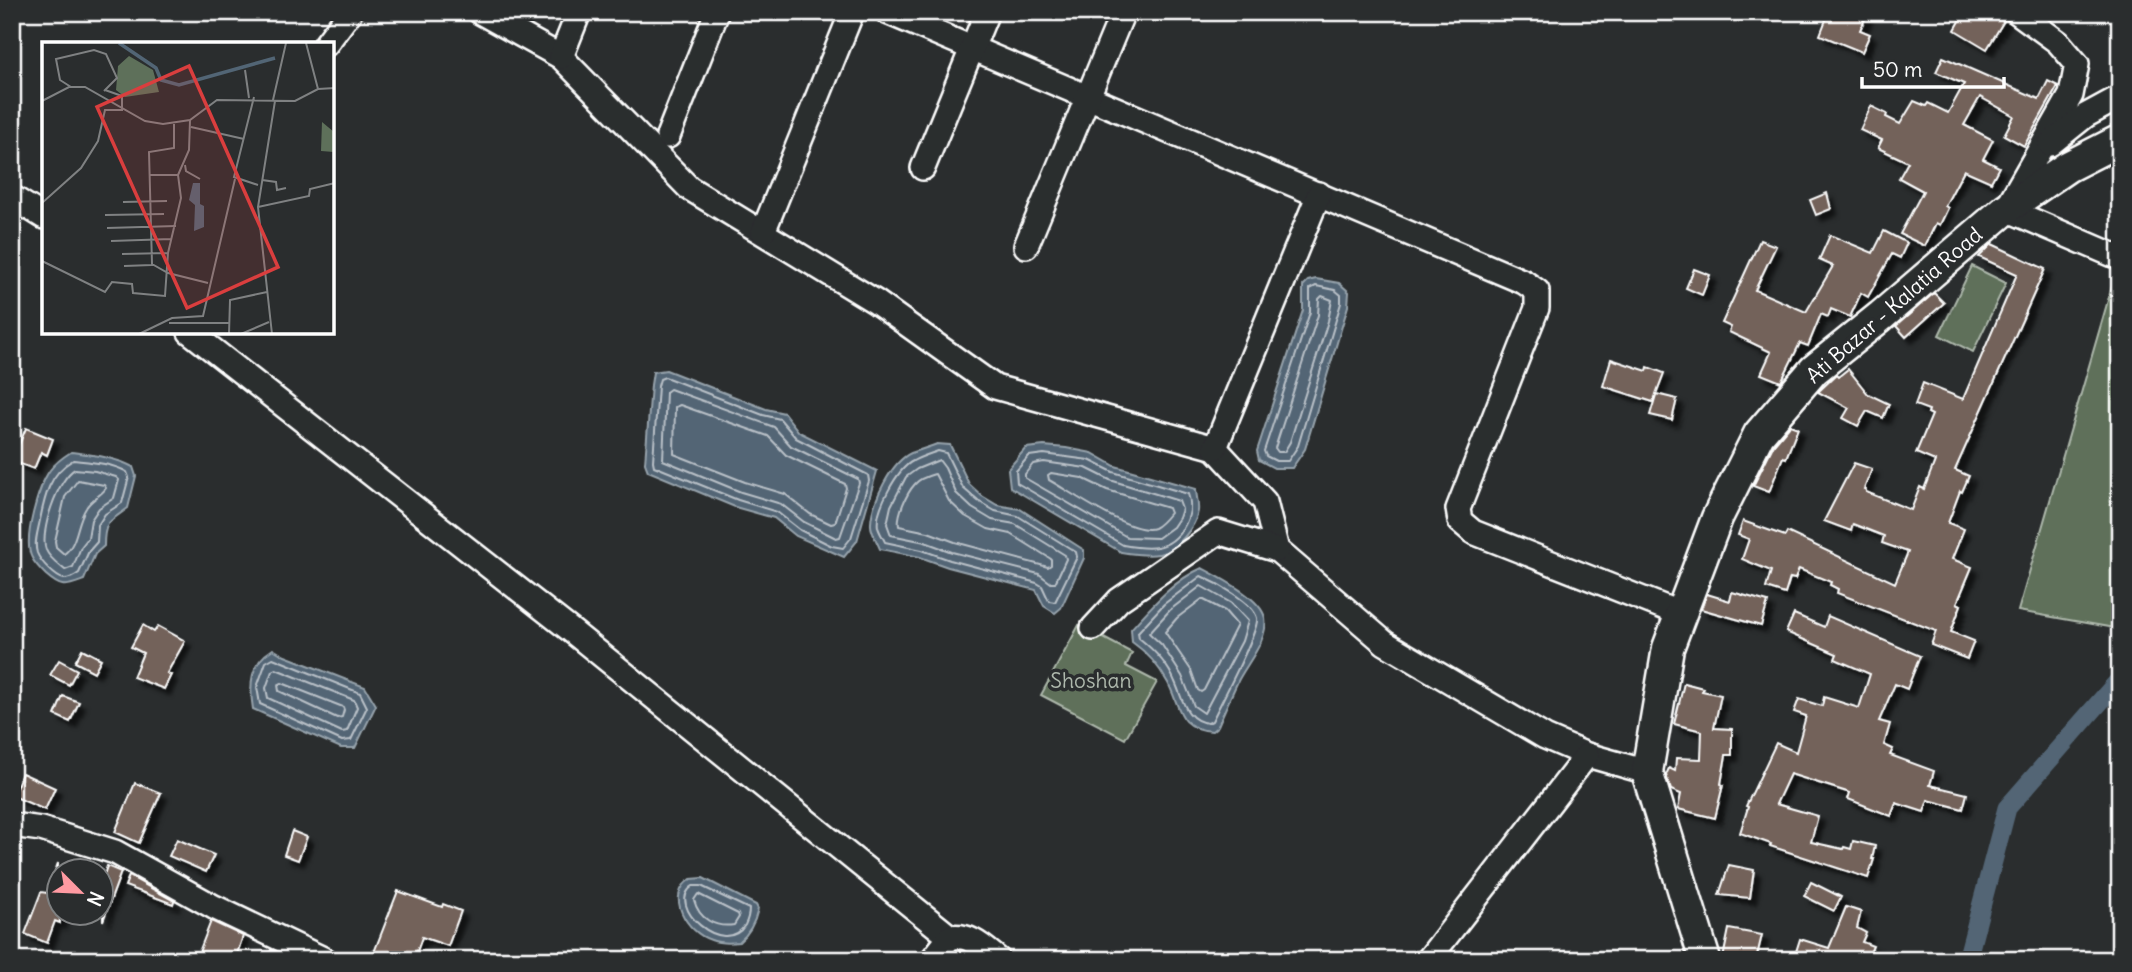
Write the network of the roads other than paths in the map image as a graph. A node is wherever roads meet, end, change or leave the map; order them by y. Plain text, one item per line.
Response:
1 (350, 12) edge
2 (480, 12) edge
3 (579, 12) edge
4 (717, 12) edge
5 (852, 12) edge
6 (887, 12) edge
7 (987, 12) edge
8 (1123, 12) edge
9 (2017, 12) edge
10 (328, 42) edge
11 (972, 49) junction
12 (561, 57) junction
13 (1088, 97) junction
14 (2120, 97) edge
15 (668, 136) dead end
16 (2120, 140) edge
17 (2040, 151) junction
18 (923, 168) dead end
19 (1319, 194) junction
20 (12, 197) edge
21 (2006, 209) junction
22 (42, 216) edge
23 (763, 232) junction
24 (1026, 246) dead end
25 (2114, 256) edge
26 (193, 334) edge
27 (1215, 448) junction
28 (1277, 550) junction
29 (1681, 614) junction
30 (1093, 628) dead end
31 (1587, 755) junction
32 (1647, 772) junction
33 (12, 825) edge
34 (950, 937) junction
35 (325, 960) edge
36 (932, 960) edge
37 (999, 960) edge
38 (1428, 960) edge
39 (1705, 960) edge

1 - 10 street
2 - 12 street
3 - 12 street
4 - 15 street
5 - 23 street
6 - 11 street
7 - 11 street
8 - 13 street
9 - 17 street
11 - 13 street
11 - 18 street
12 - 23 street
13 - 19 street
13 - 24 street
14 - 17 street
16 - 21 main road, Ati Bazar - Kalatia Road
17 - 21 street
19 - 27 street
19 - 29 street
20 - 22 street
21 - 25 street
21 - 29 main road, Ati Bazar - Kalatia Road
23 - 27 street
26 - 34 street
27 - 28 street
28 - 30 street
28 - 31 street
29 - 32 main road, Ati Bazar - Kalatia Road
31 - 32 street
31 - 38 street
32 - 39 main road, Ati Bazar - Kalatia Road
33 - 35 street
34 - 36 street
34 - 37 street

